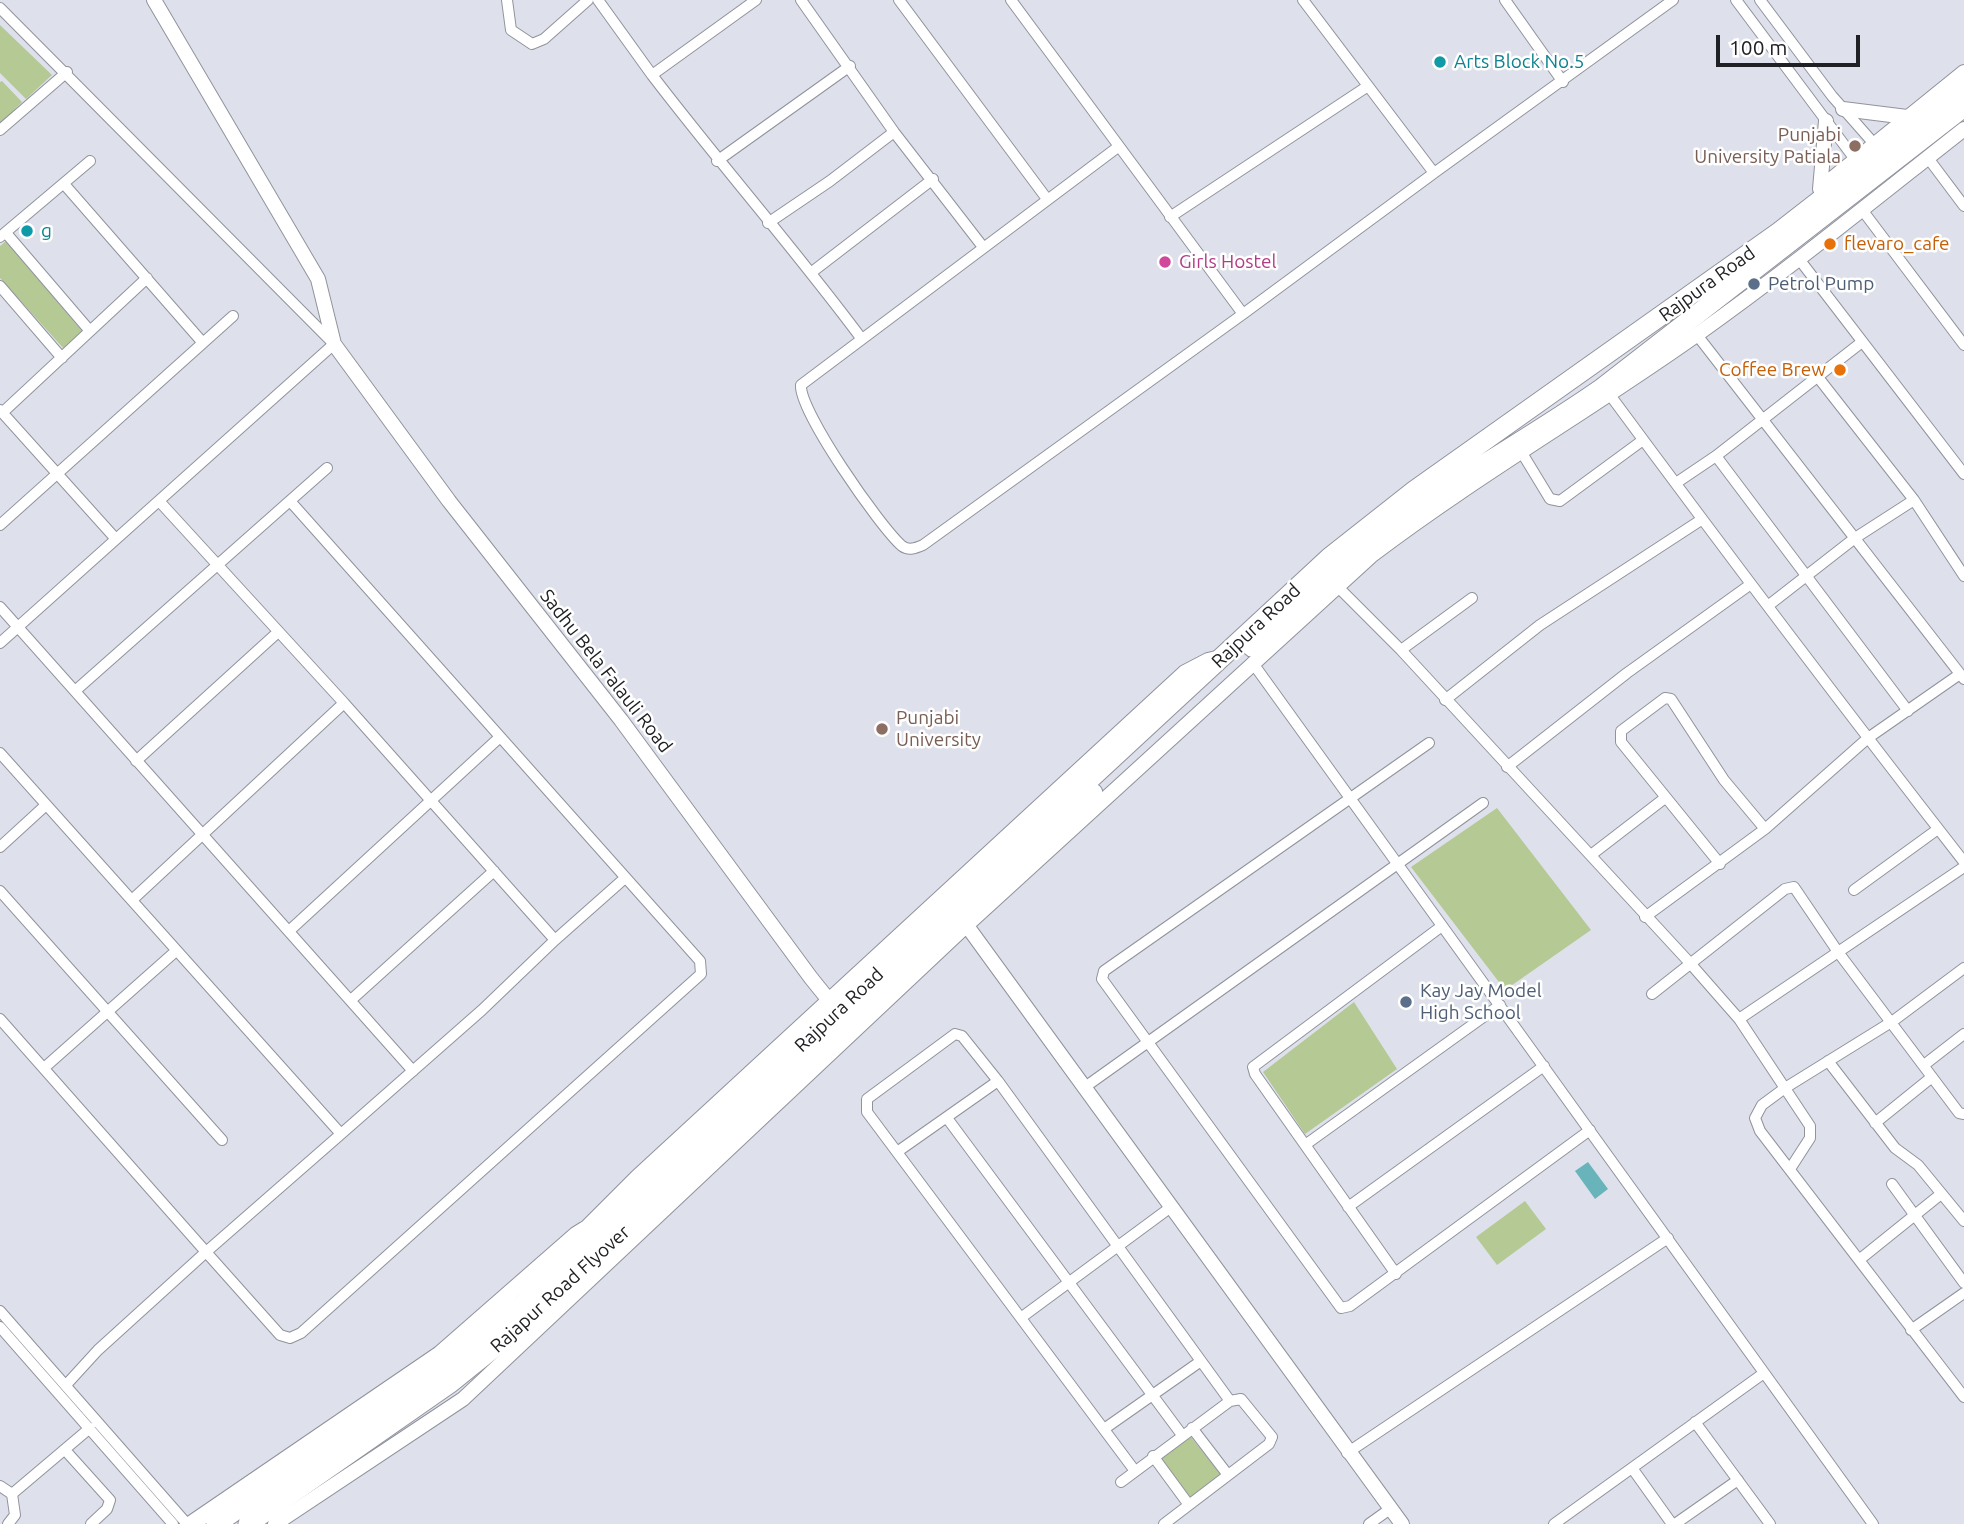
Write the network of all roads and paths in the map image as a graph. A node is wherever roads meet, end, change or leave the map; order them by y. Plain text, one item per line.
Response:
1 (144, 0) edge
2 (154, 0) edge
3 (506, 0) edge
4 (588, 0) edge
5 (598, 0) edge
6 (756, 0) edge
7 (801, 0) edge
8 (899, 0) edge
9 (1011, 0) edge
10 (1303, 0) edge
11 (1505, 0) edge
12 (1673, 0) edge
13 (1736, 0) edge
14 (1760, 0) edge
15 (0, 8) edge
16 (850, 66) junction
17 (67, 72) junction
18 (1964, 72) edge
19 (652, 75) junction
20 (1563, 82) junction
21 (1368, 86) junction
22 (1964, 88) edge
23 (1964, 107) edge
24 (1843, 109) junction
25 (1907, 117) junction
26 (1826, 121) junction
27 (1964, 129) edge
28 (0, 130) edge
29 (894, 132) junction
30 (1875, 145) junction
31 (1118, 147) junction
32 (1928, 158) junction
33 (90, 161) dead end
34 (717, 161) junction
35 (1856, 161) junction
36 (1434, 173) junction
37 (933, 179) junction
38 (64, 184) junction
39 (1819, 189) junction
40 (1047, 199) junction
41 (1964, 206) edge
42 (1863, 211) junction
43 (272, 212) junction
44 (1170, 217) junction
45 (768, 223) junction
46 (3, 235) edge
47 (983, 247) junction
48 (1798, 259) junction
49 (812, 272) junction
50 (147, 278) junction
51 (0, 286) edge
52 (1243, 314) junction
53 (233, 316) dead end
54 (90, 331) junction
55 (1696, 335) junction
56 (861, 338) junction
57 (1862, 342) junction
58 (203, 343) junction
59 (334, 344) junction
60 (1964, 345) edge
61 (62, 358) junction
62 (1817, 376) junction
63 (1610, 395) junction
64 (1, 412) edge
65 (1762, 417) junction
66 (1643, 440) junction
67 (1522, 453) junction
68 (1716, 456) junction
69 (327, 468) dead end
70 (1964, 474) edge
71 (58, 475) junction
72 (1676, 483) junction
73 (1437, 500) junction
74 (1914, 500) junction
75 (159, 501) junction
76 (290, 501) junction
77 (1701, 520) junction
78 (1374, 521) junction
79 (0, 525) edge
80 (115, 538) junction
81 (1855, 538) junction
82 (217, 564) junction
83 (1964, 576) edge
84 (1805, 577) junction
85 (1751, 584) junction
86 (1336, 585) junction
87 (1472, 598) dead end
88 (1769, 605) junction
89 (0, 607) edge
90 (17, 626) junction
91 (277, 633) junction
92 (0, 643) edge
93 (1401, 650) junction
94 (1222, 657) junction
95 (1252, 662) junction
96 (1962, 677) edge
97 (75, 691) junction
98 (1445, 699) junction
99 (344, 704) junction
100 (1908, 711) junction
101 (500, 737) junction
102 (1868, 738) junction
103 (1429, 743) dead end
104 (0, 753) edge
105 (136, 761) junction
106 (1507, 767) junction
107 (1352, 798) junction
108 (1665, 798) junction
109 (431, 801) junction
110 (1483, 803) dead end
111 (46, 805) junction
112 (1765, 829) junction
113 (1938, 829) junction
114 (201, 834) junction
115 (0, 847) edge
116 (1591, 855) junction
117 (1720, 864) junction
118 (1399, 865) junction
119 (1964, 865) edge
120 (494, 871) junction
121 (625, 878) junction
122 (1854, 890) dead end
123 (0, 891) edge
124 (132, 900) junction
125 (960, 917) junction
126 (1645, 917) junction
127 (1442, 926) junction
128 (289, 931) junction
129 (555, 940) junction
130 (176, 951) junction
131 (1838, 952) junction
132 (1689, 962) junction
133 (1964, 968) edge
134 (1652, 994) dead end
135 (351, 1000) junction
136 (1500, 1005) junction
137 (838, 1011) junction
138 (107, 1012) junction
139 (1739, 1019) junction
140 (1893, 1021) junction
141 (2, 1025) edge
142 (1964, 1034) edge
143 (1148, 1043) junction
144 (1828, 1061) junction
145 (1924, 1065) junction
146 (1544, 1066) junction
147 (44, 1068) junction
148 (414, 1071) junction
149 (1932, 1077) junction
150 (998, 1082) junction
151 (1085, 1087) junction
152 (1785, 1088) junction
153 (1964, 1114) edge
154 (947, 1118) junction
155 (1875, 1123) junction
156 (1590, 1130) junction
157 (341, 1134) junction
158 (222, 1140) dead end
159 (1305, 1145) junction
160 (897, 1152) junction
161 (1790, 1169) junction
162 (1892, 1184) dead end
163 (1941, 1194) junction
164 (1171, 1207) junction
165 (1348, 1207) junction
166 (1915, 1214) junction
167 (1964, 1221) edge
168 (593, 1230) junction
169 (1668, 1238) junction
170 (1117, 1247) junction
171 (206, 1252) junction
172 (1859, 1260) junction
173 (1396, 1274) junction
174 (1071, 1281) junction
175 (1964, 1283) edge
176 (1964, 1293) edge
177 (0, 1311) edge
178 (527, 1311) junction
179 (1022, 1317) junction
180 (0, 1327) edge
181 (1911, 1330) junction
182 (1201, 1361) junction
183 (1764, 1373) junction
184 (66, 1385) junction
185 (1153, 1395) junction
186 (1964, 1397) edge
187 (1230, 1401) junction
188 (1695, 1422) junction
189 (90, 1428) junction
190 (1104, 1429) junction
191 (1187, 1431) junction
192 (65, 1450) junction
193 (1348, 1453) junction
194 (1153, 1456) junction
195 (1632, 1468) junction
196 (1135, 1471) junction
197 (1228, 1475) junction
198 (1738, 1480) junction
199 (1121, 1482) dead end
200 (0, 1486) edge
201 (12, 1494) junction
202 (1189, 1505) junction
203 (1390, 1509) junction
204 (8, 1524) edge
205 (91, 1524) edge
206 (173, 1524) edge
207 (189, 1524) edge
208 (216, 1524) edge
209 (248, 1524) edge
210 (275, 1524) edge
211 (1164, 1524) edge
212 (1369, 1524) edge
213 (1402, 1524) edge
214 (1554, 1524) edge
215 (1674, 1524) edge
216 (1770, 1524) edge
217 (1873, 1524) edge

1 - 43 street
2 - 43 street
3 - 4 street
5 - 19 street
6 - 19 street
7 - 16 street
8 - 40 street
9 - 31 street
10 - 21 street
11 - 20 street
12 - 20 street
13 - 26 street
14 - 24 street
15 - 17 street
16 - 29 street
16 - 34 street
17 - 28 street
17 - 59 street
18 - 25 street
19 - 34 street
20 - 36 street
21 - 36 street
21 - 44 street
22 - 78 highway, Rajpura Road
23 - 73 highway, Rajpura Road
24 - 25 street
24 - 26 street
24 - 30 street
25 - 30 street
26 - 35 street
26 - 39 street
27 - 32 street
29 - 37 street
29 - 45 street
30 - 35 street
31 - 40 street
31 - 44 street
32 - 41 street
32 - 42 street
33 - 38 street
34 - 45 street
35 - 39 street
36 - 52 street
37 - 47 street
37 - 49 street
38 - 46 street
38 - 50 street
39 - 78 street
40 - 47 street
42 - 48 street
42 - 60 street
43 - 59 street
44 - 52 street
45 - 49 street
46 - 54 street
47 - 56 street
48 - 55 street
48 - 57 street
49 - 56 street
50 - 54 street
50 - 58 street
51 - 61 street
52 - 56 street
53 - 58 street
54 - 61 street
55 - 63 street
55 - 65 street
57 - 62 street
57 - 70 street
58 - 71 street
59 - 75 street
59 - 137 street, Sadhu Bela Falauli Road
61 - 64 street
62 - 65 street
62 - 74 street
63 - 66 street
63 - 67 street
64 - 71 street
65 - 68 street
65 - 81 street
66 - 67 street
66 - 72 street
67 - 73 street
68 - 72 street
68 - 84 street
69 - 76 street
71 - 79 street
71 - 80 street
72 - 77 street
73 - 86 street
73 - 125 highway, Rajpura Road
74 - 81 street
74 - 83 street
75 - 80 street
75 - 82 street
76 - 82 street
76 - 101 street
77 - 85 street
77 - 98 street
78 - 94 highway, Rajpura Road
80 - 90 street
81 - 84 street
81 - 96 street
82 - 91 street
82 - 97 street
84 - 88 street
84 - 100 street
85 - 88 street
85 - 106 street
86 - 93 street
86 - 95 street
87 - 93 street
88 - 102 street
89 - 90 street
90 - 92 street
90 - 97 street
91 - 99 street
91 - 105 street
93 - 98 street
94 - 125 highway, Rajpura Road
94 - 137 street
95 - 107 street
95 - 125 street
96 - 100 street
97 - 105 street
98 - 106 street
99 - 109 street
99 - 114 street
100 - 102 street
101 - 109 street
101 - 121 street
102 - 112 street
102 - 113 street
103 - 107 street
104 - 111 street
105 - 114 street
106 - 116 street
107 - 118 street
107 - 143 street
108 - 112 street
108 - 116 street
108 - 117 street
109 - 120 street
109 - 128 street
110 - 118 street
111 - 115 street
111 - 124 street
112 - 117 street
113 - 119 street
113 - 122 street
114 - 124 street
114 - 128 street
116 - 126 street
117 - 126 street
118 - 127 street
118 - 143 street
119 - 131 street
120 - 129 street
120 - 135 street
121 - 129 street
121 - 171 street
123 - 138 street
124 - 130 street
125 - 137 highway, Rajpura Road
125 - 151 street
125 - 210 street
126 - 132 street
127 - 136 street
127 - 159 street
128 - 135 street
129 - 148 street
130 - 138 street
130 - 157 street
131 - 132 street
131 - 139 street
131 - 140 street
132 - 134 street
132 - 139 street
133 - 140 street
135 - 148 street
136 - 146 street
136 - 159 street
137 - 168 highway, Rajpura Road
137 - 178 highway, Rajapur Road Flyover
138 - 147 street
138 - 158 street
139 - 152 street
140 - 144 street
140 - 145 street
141 - 147 street
142 - 145 street
143 - 151 street
143 - 173 street
144 - 152 street
144 - 155 street
145 - 149 street
146 - 156 street
146 - 165 street
147 - 171 street
148 - 157 street
149 - 153 street
149 - 155 street
150 - 154 street
150 - 160 street
150 - 170 street
151 - 164 street
152 - 161 street
152 - 161 street
154 - 160 street
154 - 174 street
155 - 163 street
156 - 169 street
156 - 173 street
157 - 171 street
159 - 165 street
160 - 179 street
161 - 172 street
162 - 166 street
163 - 166 street
163 - 167 street
164 - 170 street
164 - 193 street
165 - 173 street
166 - 172 street
166 - 175 street
168 - 178 highway, Rajapur Road Flyover
168 - 207 main road
169 - 183 street
169 - 193 street
170 - 174 street
170 - 182 street
171 - 184 street
172 - 181 street
174 - 179 street
174 - 185 street
176 - 181 street
177 - 184 street
178 - 208 highway, Rajapur Road Flyover
178 - 209 highway, Rajapur Road Flyover
179 - 190 street
180 - 189 street
181 - 186 street
182 - 185 street
182 - 187 street
183 - 188 street
183 - 217 street
184 - 207 street
185 - 190 street
185 - 191 street
187 - 191 street
187 - 197 street
188 - 195 street
188 - 198 street
189 - 192 street
189 - 206 street
190 - 196 street
191 - 194 street
191 - 197 street
192 - 201 street
192 - 205 street
193 - 203 street
194 - 196 street
194 - 202 street
195 - 214 street
195 - 215 street
196 - 199 street
197 - 202 street
198 - 215 street
198 - 216 street
200 - 201 street
201 - 204 street
202 - 211 street
203 - 212 street
203 - 213 street

